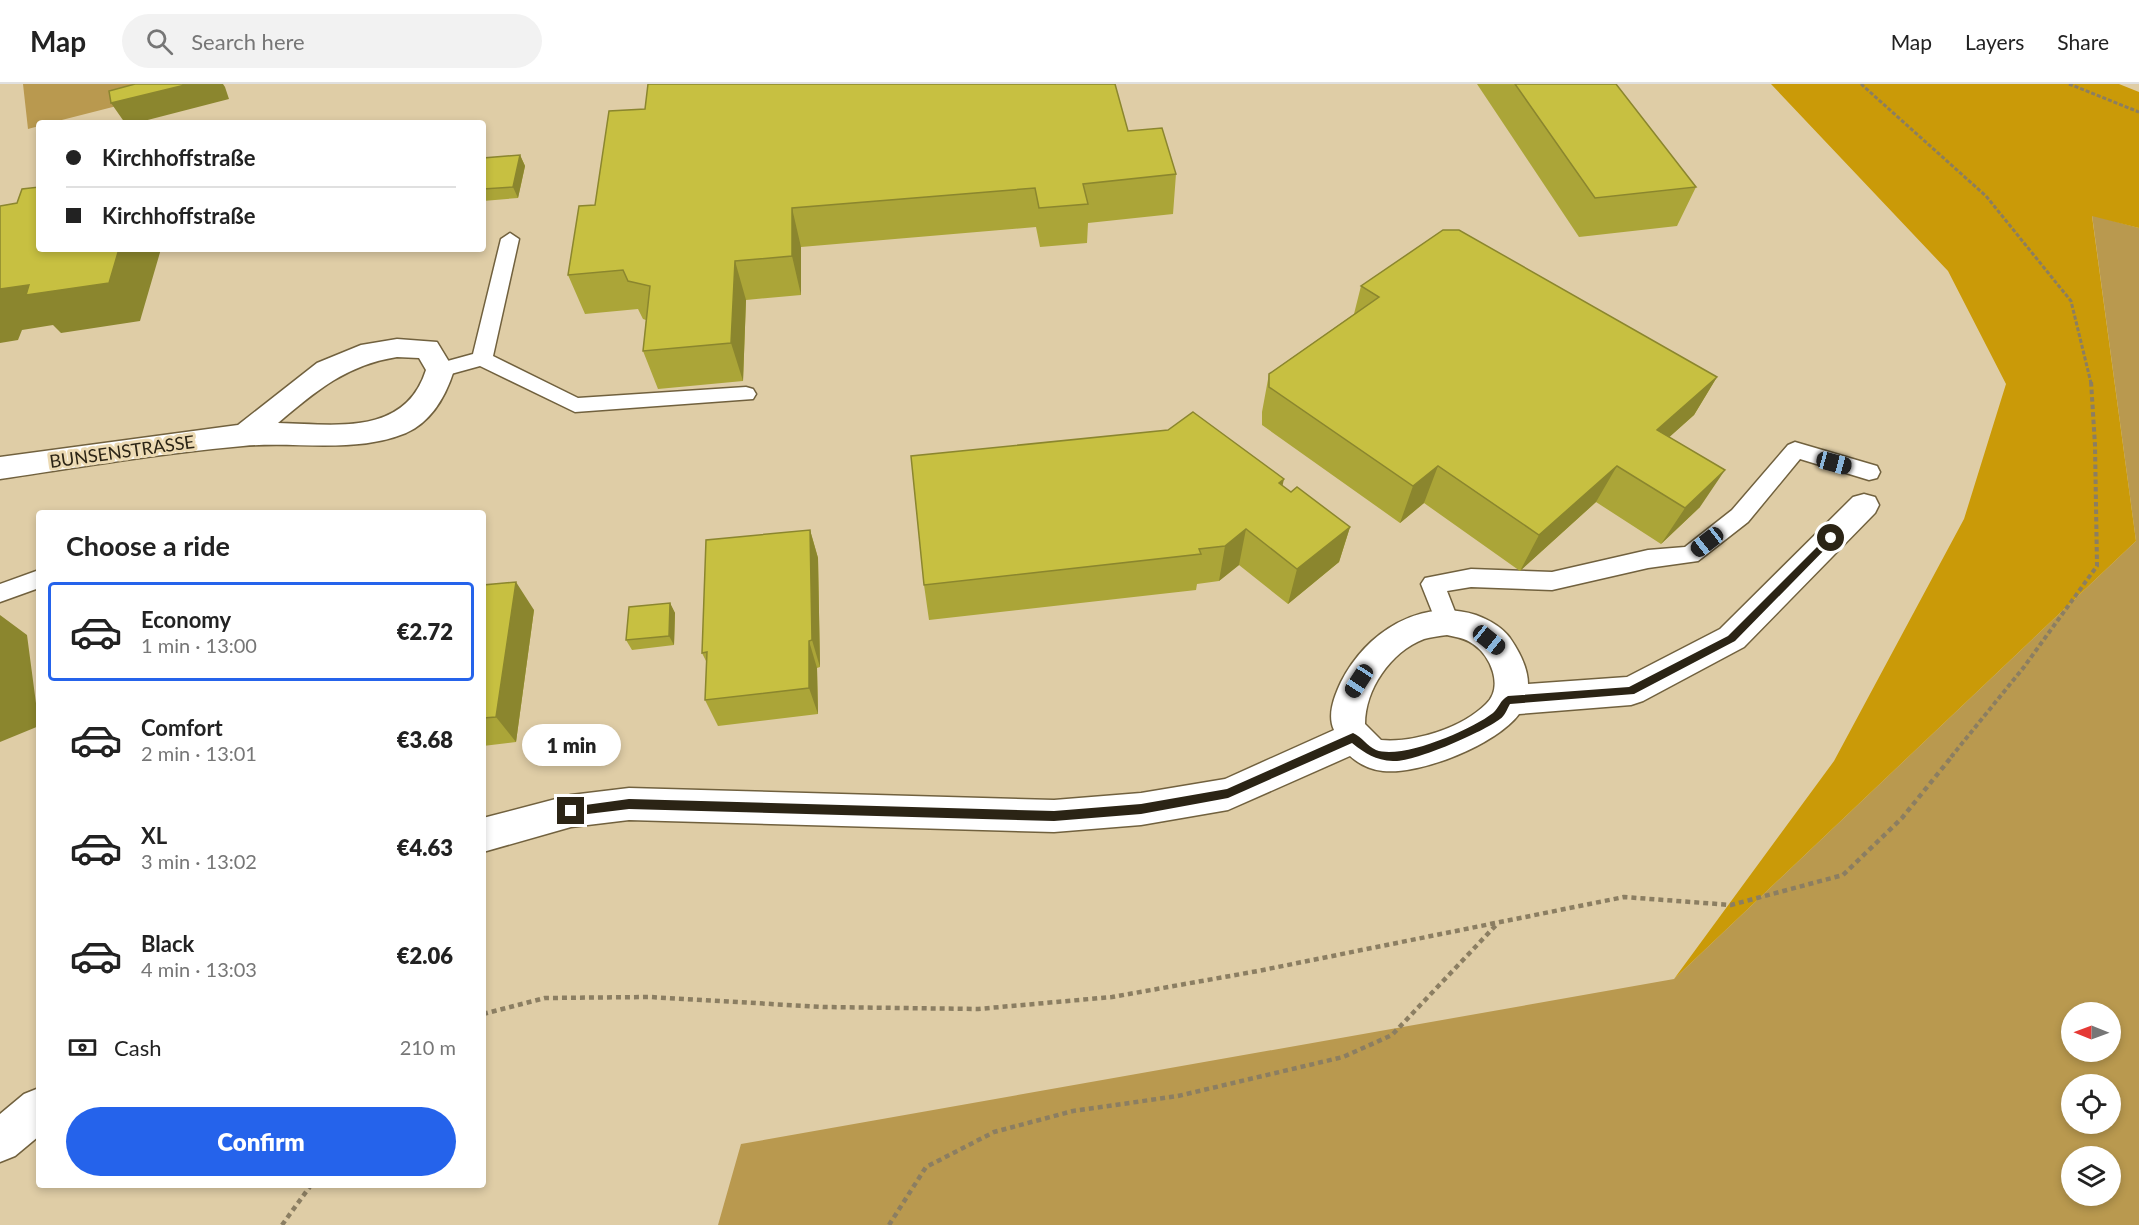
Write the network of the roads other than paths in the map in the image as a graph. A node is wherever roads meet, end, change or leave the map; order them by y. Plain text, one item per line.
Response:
1 (510, 239) dead end
2 (482, 359) junction
3 (440, 370) junction
4 (746, 394) dead end
5 (245, 435) junction
6 (0, 468) edge
7 (1869, 472) dead end
8 (1864, 505) dead end
9 (36, 580) edge
10 (0, 593) edge
11 (1447, 621) junction
12 (1508, 700) junction
13 (1353, 738) junction
14 (486, 834) edge
15 (36, 1112) edge
16 (0, 1142) edge

1 - 2 lane
2 - 3 lane
2 - 4 lane
3 - 5 street, BUNSENSTRASSE
3 - 5 street
5 - 6 street, BUNSENSTRASSE
7 - 11 lane
8 - 12 street
9 - 10 lane
11 - 12 street
11 - 13 street
12 - 13 street
13 - 14 street
15 - 16 street

